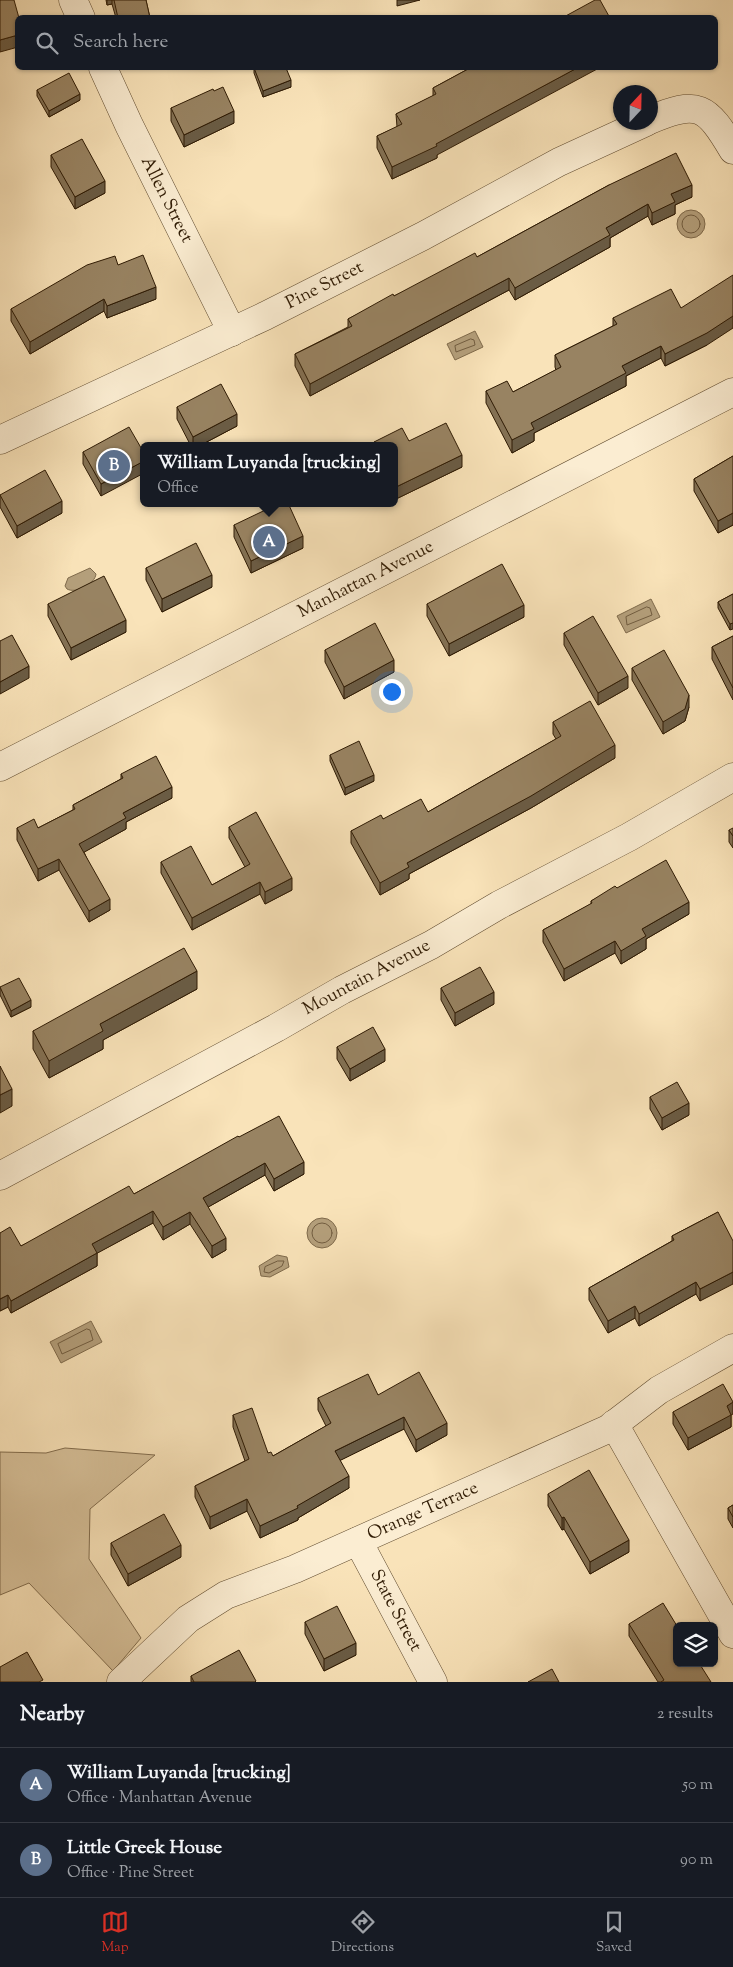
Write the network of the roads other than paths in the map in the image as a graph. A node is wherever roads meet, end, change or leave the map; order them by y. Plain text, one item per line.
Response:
1 (73, 0) edge
2 (80, 15) edge
3 (104, 70) edge
4 (658, 117) edge
5 (629, 130) edge
6 (733, 150) edge
7 (232, 332) junction
8 (733, 392) edge
9 (0, 440) edge
10 (0, 767) edge
11 (733, 777) edge
12 (0, 1176) edge
13 (733, 1348) edge
14 (614, 1424) junction
15 (358, 1541) junction
16 (733, 1634) edge
17 (121, 1682) edge
18 (433, 1682) edge

1 - 2 street
3 - 7 street, Allen Street
4 - 6 street
5 - 7 street, Pine Street
7 - 9 street, Pine Street
8 - 10 street, Manhattan Avenue
11 - 12 street, Mountain Avenue
13 - 14 street, Orange Terrace
14 - 15 street, Orange Terrace
14 - 16 street
15 - 17 street, Orange Terrace
15 - 18 street, State Street

